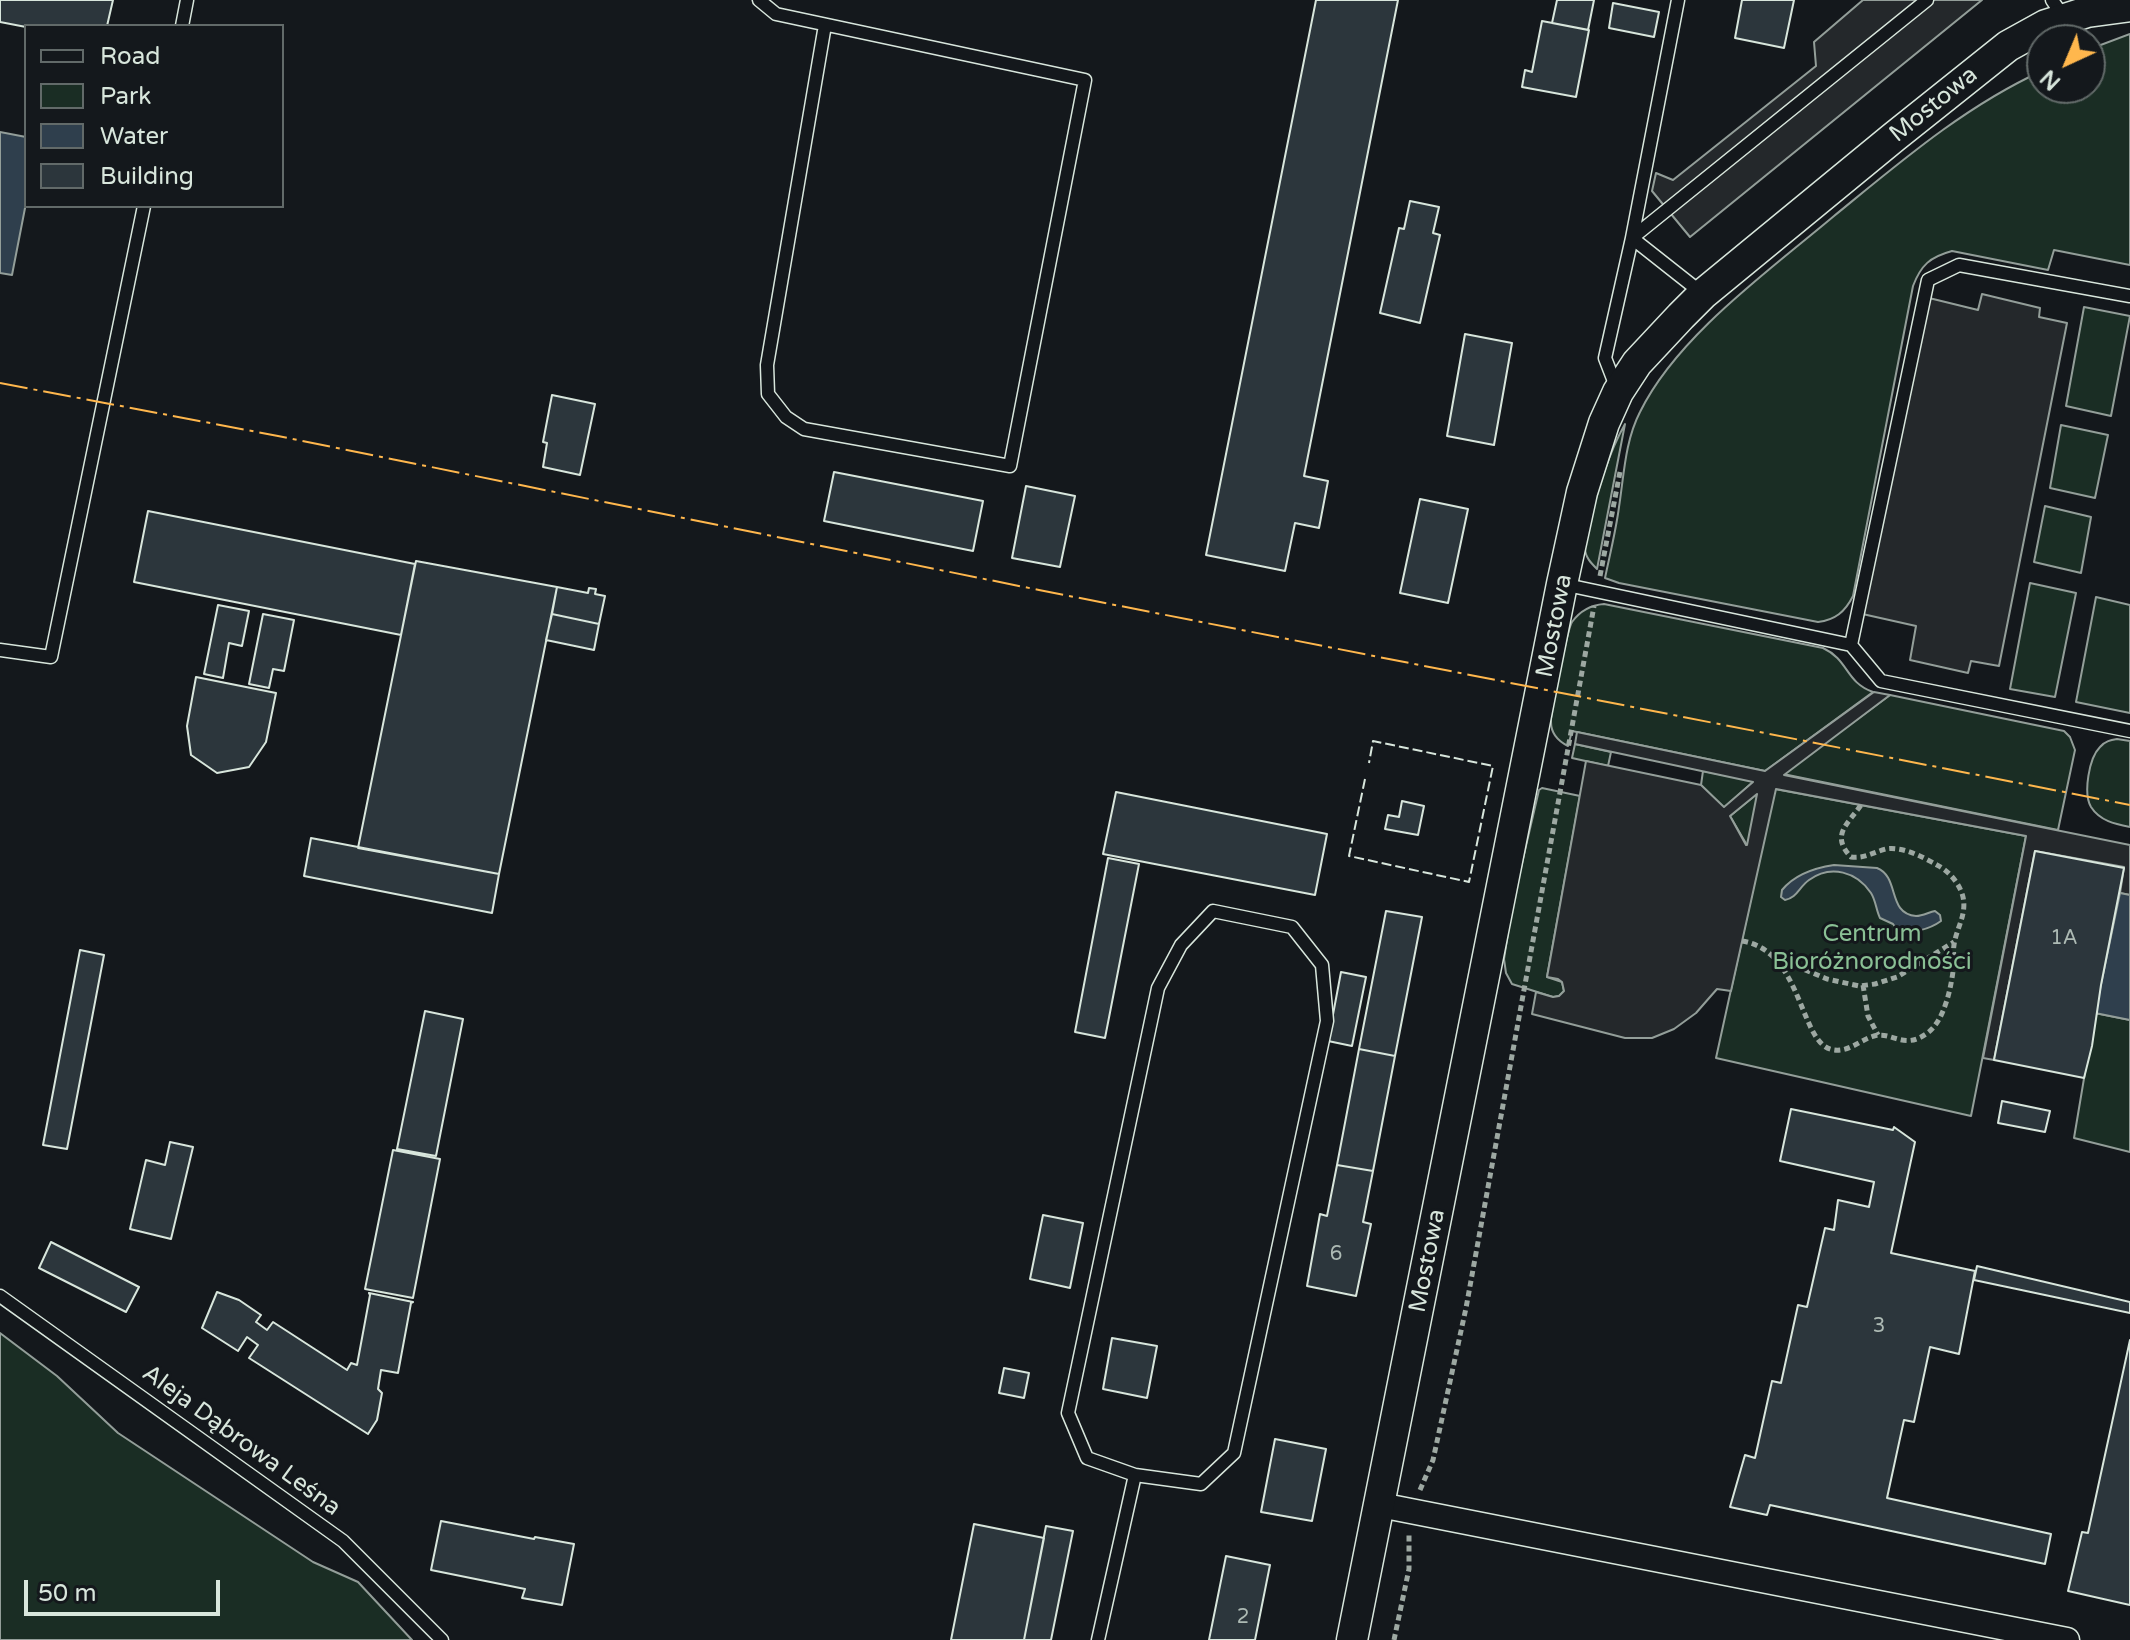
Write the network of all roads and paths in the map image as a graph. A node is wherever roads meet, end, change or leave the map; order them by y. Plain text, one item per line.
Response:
1 (187, 0) edge
2 (759, 0) edge
3 (1678, 0) edge
4 (1927, 0) edge
5 (2130, 6) edge
6 (2058, 9) edge
7 (182, 24) edge
8 (825, 25) junction
9 (144, 208) edge
10 (1632, 238) junction
11 (1703, 294) junction
12 (2130, 296) edge
13 (1618, 392) junction
14 (1620, 470) dead end
15 (1562, 584) junction
16 (1597, 591) junction
17 (1851, 645) junction
18 (0, 650) edge
19 (2130, 731) edge
20 (1861, 805) dead end
21 (1742, 941) dead end
22 (1955, 941) junction
23 (1773, 956) junction
24 (1863, 985) junction
25 (1878, 1035) junction
26 (0, 1296) edge
27 (1135, 1475) junction
28 (1380, 1505) junction
29 (1412, 1511) junction
30 (2059, 1639) edge
31 (442, 1640) edge
32 (1098, 1640) edge
33 (1352, 1640) edge
34 (1394, 1640) edge

1 - 7 lane
2 - 8 lane
3 - 10 lane
4 - 10 lane
5 - 6 street, Mostowa
6 - 11 street, Mostowa
8 - 8 lane
9 - 18 lane
10 - 11 lane
10 - 13 lane
11 - 13 street, Mostowa
12 - 17 lane
13 - 15 street, Mostowa
14 - 16 path
15 - 16 lane
15 - 28 street, Mostowa
16 - 17 lane
16 - 29 path
17 - 19 lane
20 - 22 path
21 - 23 path
22 - 24 path
22 - 25 path
23 - 24 path
23 - 25 path
24 - 25 path
26 - 31 lane, Aleja Dąbrowa Leśna
27 - 27 lane
27 - 32 lane
28 - 29 street
28 - 33 street, Mostowa
29 - 30 street
29 - 34 path

